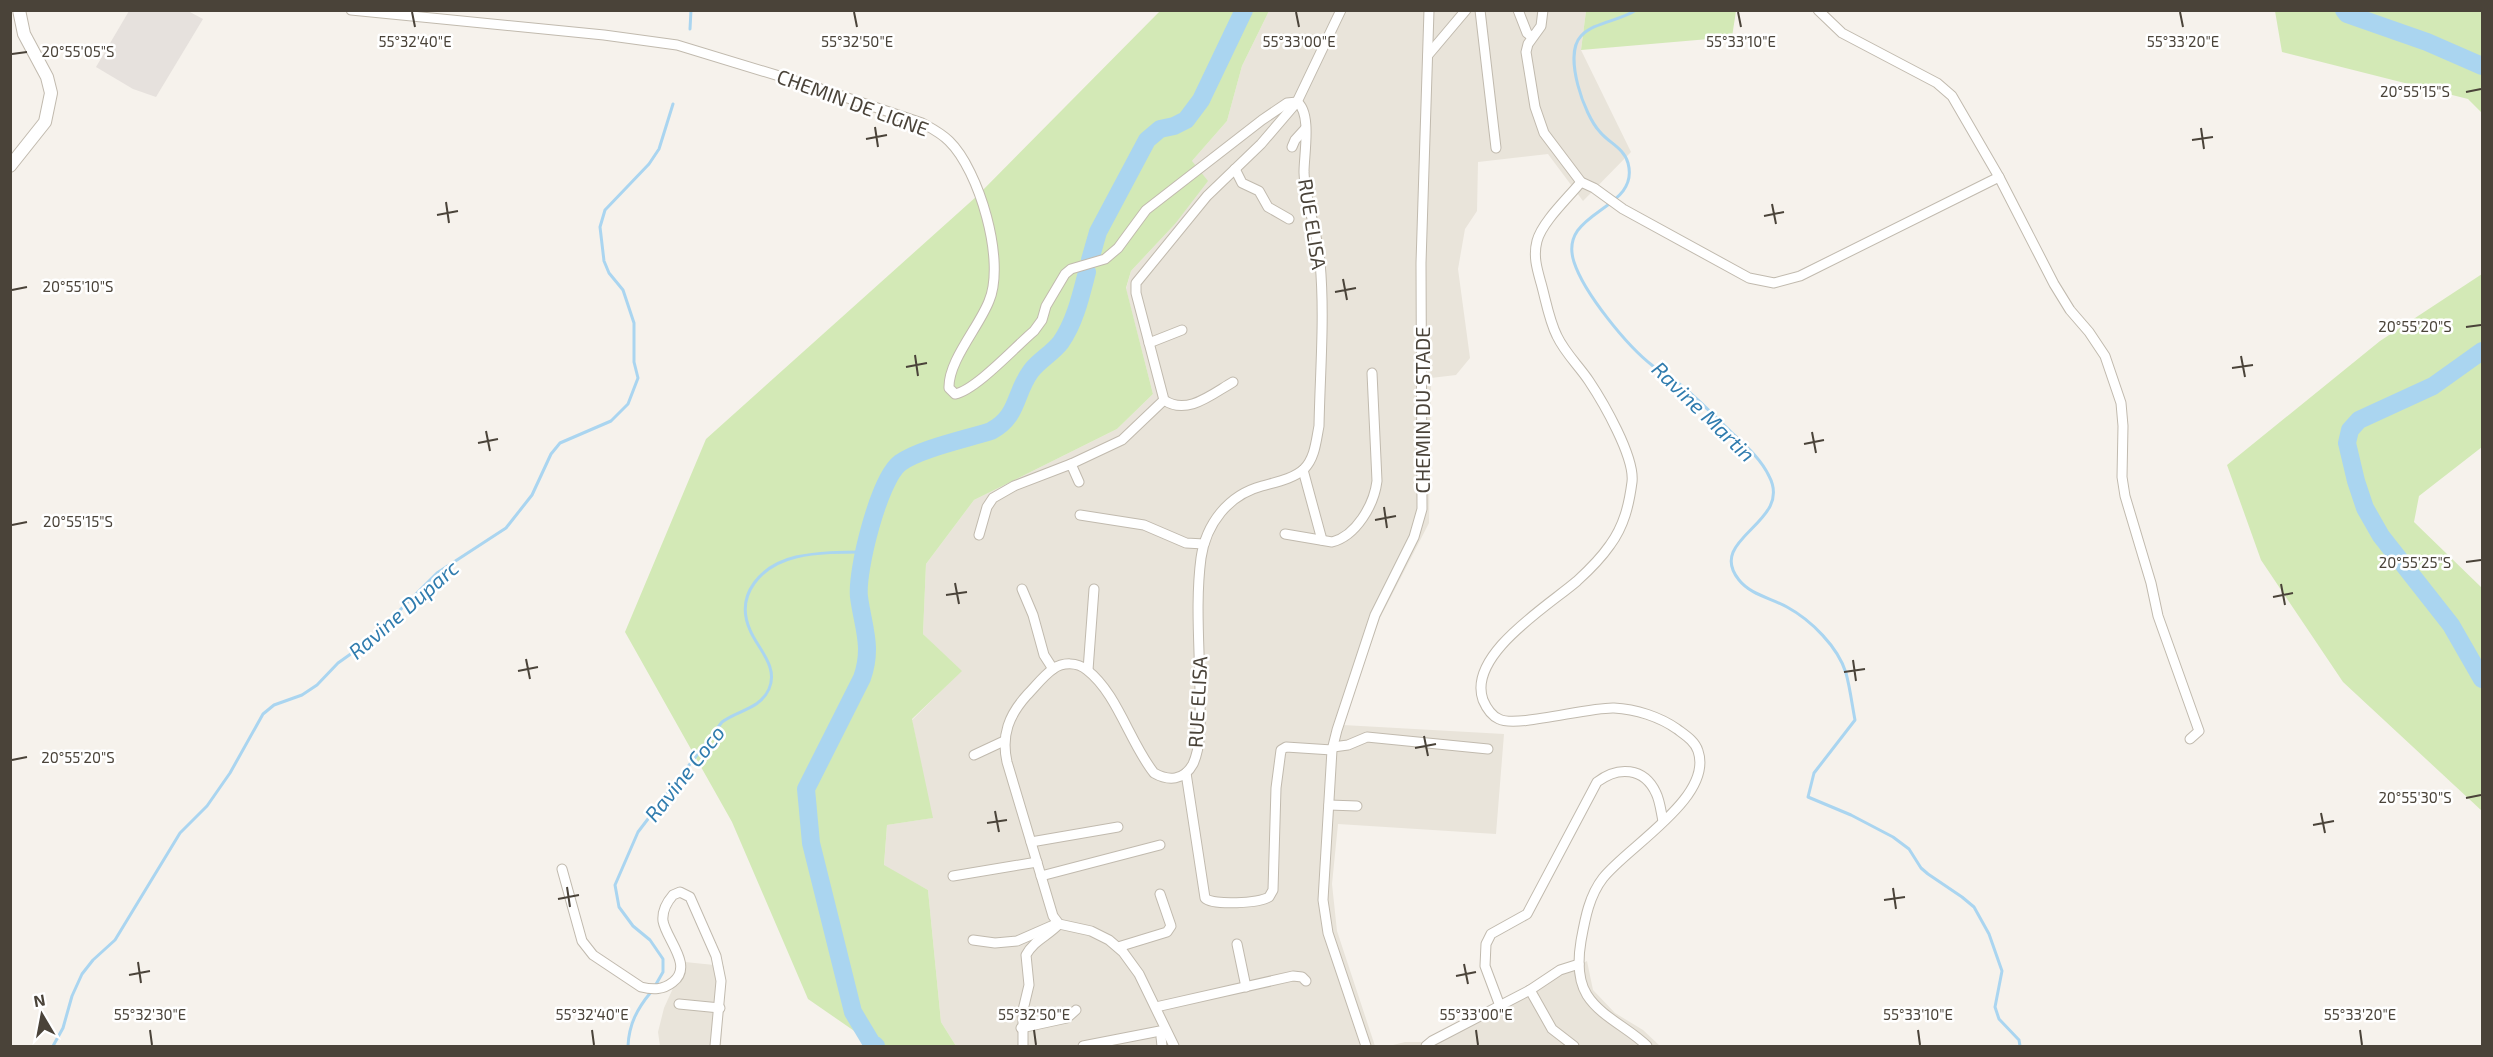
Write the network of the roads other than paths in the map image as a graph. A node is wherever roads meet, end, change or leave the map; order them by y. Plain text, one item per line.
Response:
1 (19, 10) edge
2 (351, 10) edge
3 (1341, 10) edge
4 (1429, 10) edge
5 (1466, 10) edge
6 (1480, 10) edge
7 (1518, 10) edge
8 (1543, 10) edge
9 (1818, 10) edge
10 (1532, 37) junction
11 (1428, 55) junction
12 (1297, 102) junction
13 (1305, 129) junction
14 (1292, 147) dead end
15 (1496, 148) dead end
16 (10, 166) edge
17 (1235, 169) junction
18 (1999, 177) junction
19 (1581, 182) junction
20 (1289, 219) dead end
21 (1182, 330) dead end
22 (1149, 343) junction
23 (1372, 373) dead end
24 (1233, 382) dead end
25 (1164, 400) junction
26 (1328, 419) dead end
27 (1318, 426) junction
28 (1071, 464) junction
29 (1303, 470) junction
30 (1079, 482) dead end
31 (1080, 514) dead end
32 (1285, 534) dead end
33 (979, 535) dead end
34 (1322, 540) junction
35 (1204, 543) junction
36 (1022, 589) dead end
37 (1094, 589) dead end
38 (1053, 669) junction
39 (1088, 670) junction
40 (2190, 740) dead end
41 (1004, 741) junction
42 (1332, 749) junction
43 (1488, 749) dead end
44 (974, 755) dead end
45 (1186, 773) junction
46 (1329, 806) junction
47 (1357, 806) dead end
48 (1663, 821) junction
49 (1118, 827) dead end
50 (1031, 842) junction
51 (1160, 845) dead end
52 (1037, 862) junction
53 (562, 869) dead end
54 (953, 876) dead end
55 (1041, 876) junction
56 (1161, 894) dead end
57 (1059, 924) junction
58 (974, 940) dead end
59 (1237, 944) dead end
60 (1118, 947) junction
61 (1579, 964) junction
62 (1306, 981) dead end
63 (1246, 987) junction
64 (1530, 990) junction
65 (679, 1004) dead end
66 (1500, 1006) junction
67 (1156, 1007) junction
68 (720, 1008) junction
69 (1076, 1010) dead end
70 (1021, 1028) junction
71 (1165, 1030) junction
72 (715, 1047) edge
73 (1023, 1047) edge
74 (1083, 1047) edge
75 (1162, 1047) edge
76 (1174, 1047) edge
77 (1366, 1047) edge
78 (1426, 1047) edge
79 (1574, 1047) edge
80 (1647, 1047) edge

1 - 16 street
2 - 12 street, CHEMIN DE LIGNE
3 - 12 street
4 - 11 street, CHEMIN DU STADE
5 - 11 street
6 - 15 street
7 - 10 street
8 - 10 street
9 - 18 street
10 - 19 street
11 - 42 street, CHEMIN DU STADE
12 - 13 street, RUE ELISA
12 - 17 street
13 - 14 street
13 - 27 street, RUE ELISA
17 - 20 street
17 - 22 street
18 - 19 street
18 - 40 street
19 - 48 street
21 - 22 street
22 - 25 street
23 - 34 street
24 - 25 street
25 - 28 street
26 - 27 street
27 - 29 street, RUE ELISA
28 - 30 street
28 - 33 street
29 - 34 street
29 - 35 street, RUE ELISA
31 - 35 street
32 - 34 street
35 - 45 street, RUE ELISA
36 - 38 street
37 - 39 street
38 - 39 street
38 - 41 street
39 - 45 street, RUE ELISA
41 - 44 street
41 - 50 street
42 - 43 street
42 - 45 street
42 - 46 street, CHEMIN DU STADE
46 - 47 street
46 - 77 street, CHEMIN DU STADE
48 - 61 street
48 - 66 street
49 - 50 street
50 - 52 street
51 - 55 street
52 - 54 street
52 - 55 street
53 - 68 street
55 - 57 street
56 - 60 street
57 - 58 street
57 - 60 street
57 - 70 street
59 - 63 street
60 - 67 street
61 - 64 street
61 - 80 street
62 - 63 street
63 - 67 street
64 - 66 street
64 - 79 street
65 - 68 street
66 - 78 street
67 - 71 street
68 - 72 street
69 - 70 street
70 - 73 street
71 - 74 street
71 - 75 street
71 - 76 street

